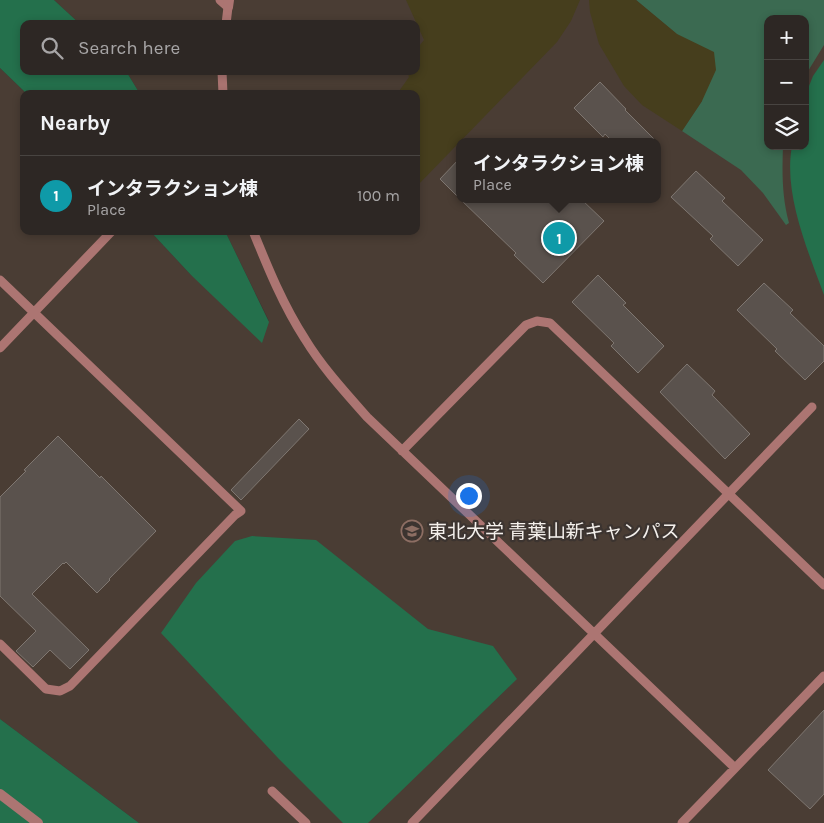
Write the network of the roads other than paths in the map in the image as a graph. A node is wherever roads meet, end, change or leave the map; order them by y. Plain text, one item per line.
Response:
1 (226, 2) edge
2 (226, 20) edge
3 (222, 75) edge
4 (223, 90) edge
5 (108, 235) edge
6 (255, 235) edge
7 (0, 280) edge
8 (34, 312) junction
9 (0, 348) edge
10 (812, 406) dead end
11 (402, 451) junction
12 (728, 493) junction
13 (824, 585) edge
14 (594, 634) junction
15 (0, 644) edge
16 (824, 676) edge
17 (735, 768) junction
18 (272, 791) dead end
19 (0, 794) edge
20 (38, 823) edge
21 (306, 823) edge
22 (412, 823) edge
23 (682, 823) edge

1 - 2 lane
3 - 4 lane
5 - 8 lane
6 - 11 lane
7 - 8 lane
8 - 9 lane
8 - 15 lane
10 - 12 lane
11 - 12 lane
11 - 14 lane
12 - 13 lane
12 - 14 lane
14 - 17 lane
14 - 22 lane
16 - 17 lane
17 - 23 lane
18 - 21 lane
19 - 20 street

